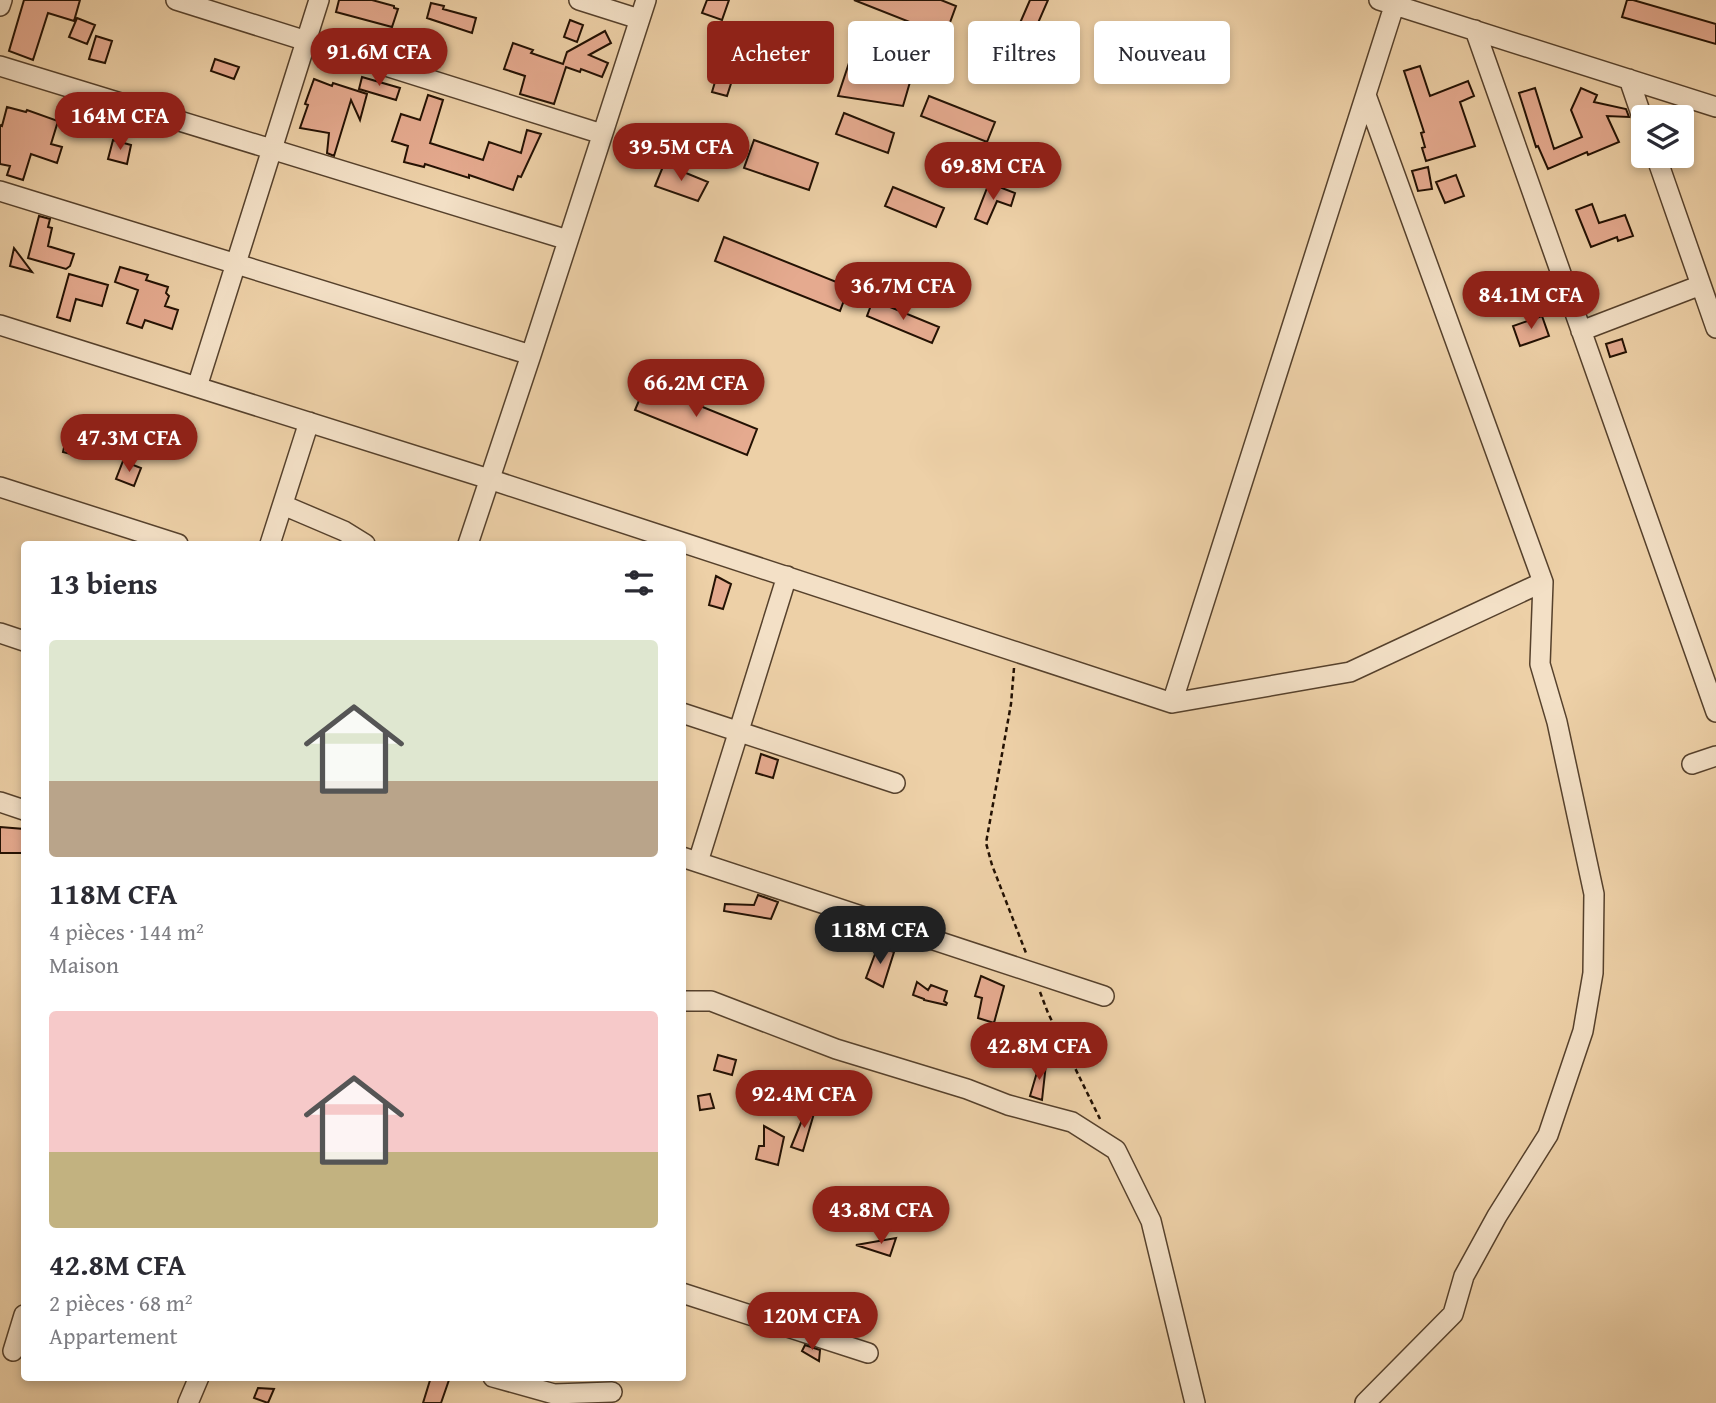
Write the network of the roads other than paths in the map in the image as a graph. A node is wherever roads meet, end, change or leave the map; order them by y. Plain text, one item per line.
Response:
1 (2, 0) edge
2 (176, 0) edge
3 (319, 0) edge
4 (579, 0) edge
5 (1390, 2) edge
6 (0, 6) edge
7 (643, 9) edge
8 (1475, 30) junction
9 (306, 41) junction
10 (0, 66) edge
11 (1629, 79) junction
12 (1366, 95) junction
13 (1638, 105) edge
14 (1716, 107) edge
15 (602, 134) junction
16 (272, 149) junction
17 (1660, 168) edge
18 (0, 191) edge
19 (568, 240) junction
20 (236, 263) junction
21 (1701, 285) junction
22 (0, 326) edge
23 (1716, 328) edge
24 (1581, 331) junction
25 (531, 355) junction
26 (197, 387) junction
27 (309, 422) junction
28 (489, 479) junction
29 (0, 486) edge
30 (283, 505) junction
31 (169, 541) edge
32 (271, 541) edge
33 (359, 541) edge
34 (469, 541) edge
35 (679, 541) edge
36 (686, 543) edge
37 (787, 576) junction
38 (1544, 582) junction
39 (0, 633) edge
40 (21, 640) edge
41 (1172, 703) junction
42 (1716, 712) edge
43 (686, 714) edge
44 (739, 732) junction
45 (1716, 756) edge
46 (1692, 764) dead end
47 (895, 783) dead end
48 (0, 802) edge
49 (21, 809) edge
50 (690, 859) edge
51 (1104, 996) dead end
52 (686, 1002) edge
53 (686, 1294) edge
54 (21, 1325) edge
55 (13, 1351) dead end
56 (868, 1353) dead end
57 (197, 1381) edge
58 (507, 1381) edge
59 (614, 1391) edge
60 (188, 1403) edge
61 (1195, 1403) edge
62 (1364, 1403) edge

1 - 6 street
2 - 9 street
3 - 9 street
4 - 7 street
5 - 8 street
5 - 12 street
7 - 15 street
8 - 11 street
8 - 24 street
9 - 15 street
9 - 16 street
10 - 16 street
11 - 13 street
11 - 14 street
12 - 38 street
12 - 41 street
15 - 19 street
16 - 19 street
16 - 20 street
17 - 21 street
18 - 20 street
19 - 25 street
20 - 25 street
20 - 26 street
21 - 23 street
21 - 24 street
22 - 26 street
24 - 42 street
25 - 28 street
26 - 27 street
27 - 28 street
27 - 30 street
28 - 34 street
28 - 35 street
29 - 31 street
30 - 32 street
30 - 33 street
36 - 37 street
37 - 41 street
37 - 44 street
38 - 41 street
38 - 62 street
39 - 40 street
43 - 44 street
44 - 47 street
44 - 50 street
45 - 46 street
48 - 49 street
50 - 51 street
52 - 61 street
53 - 56 street
54 - 55 street
57 - 60 street
58 - 59 street

